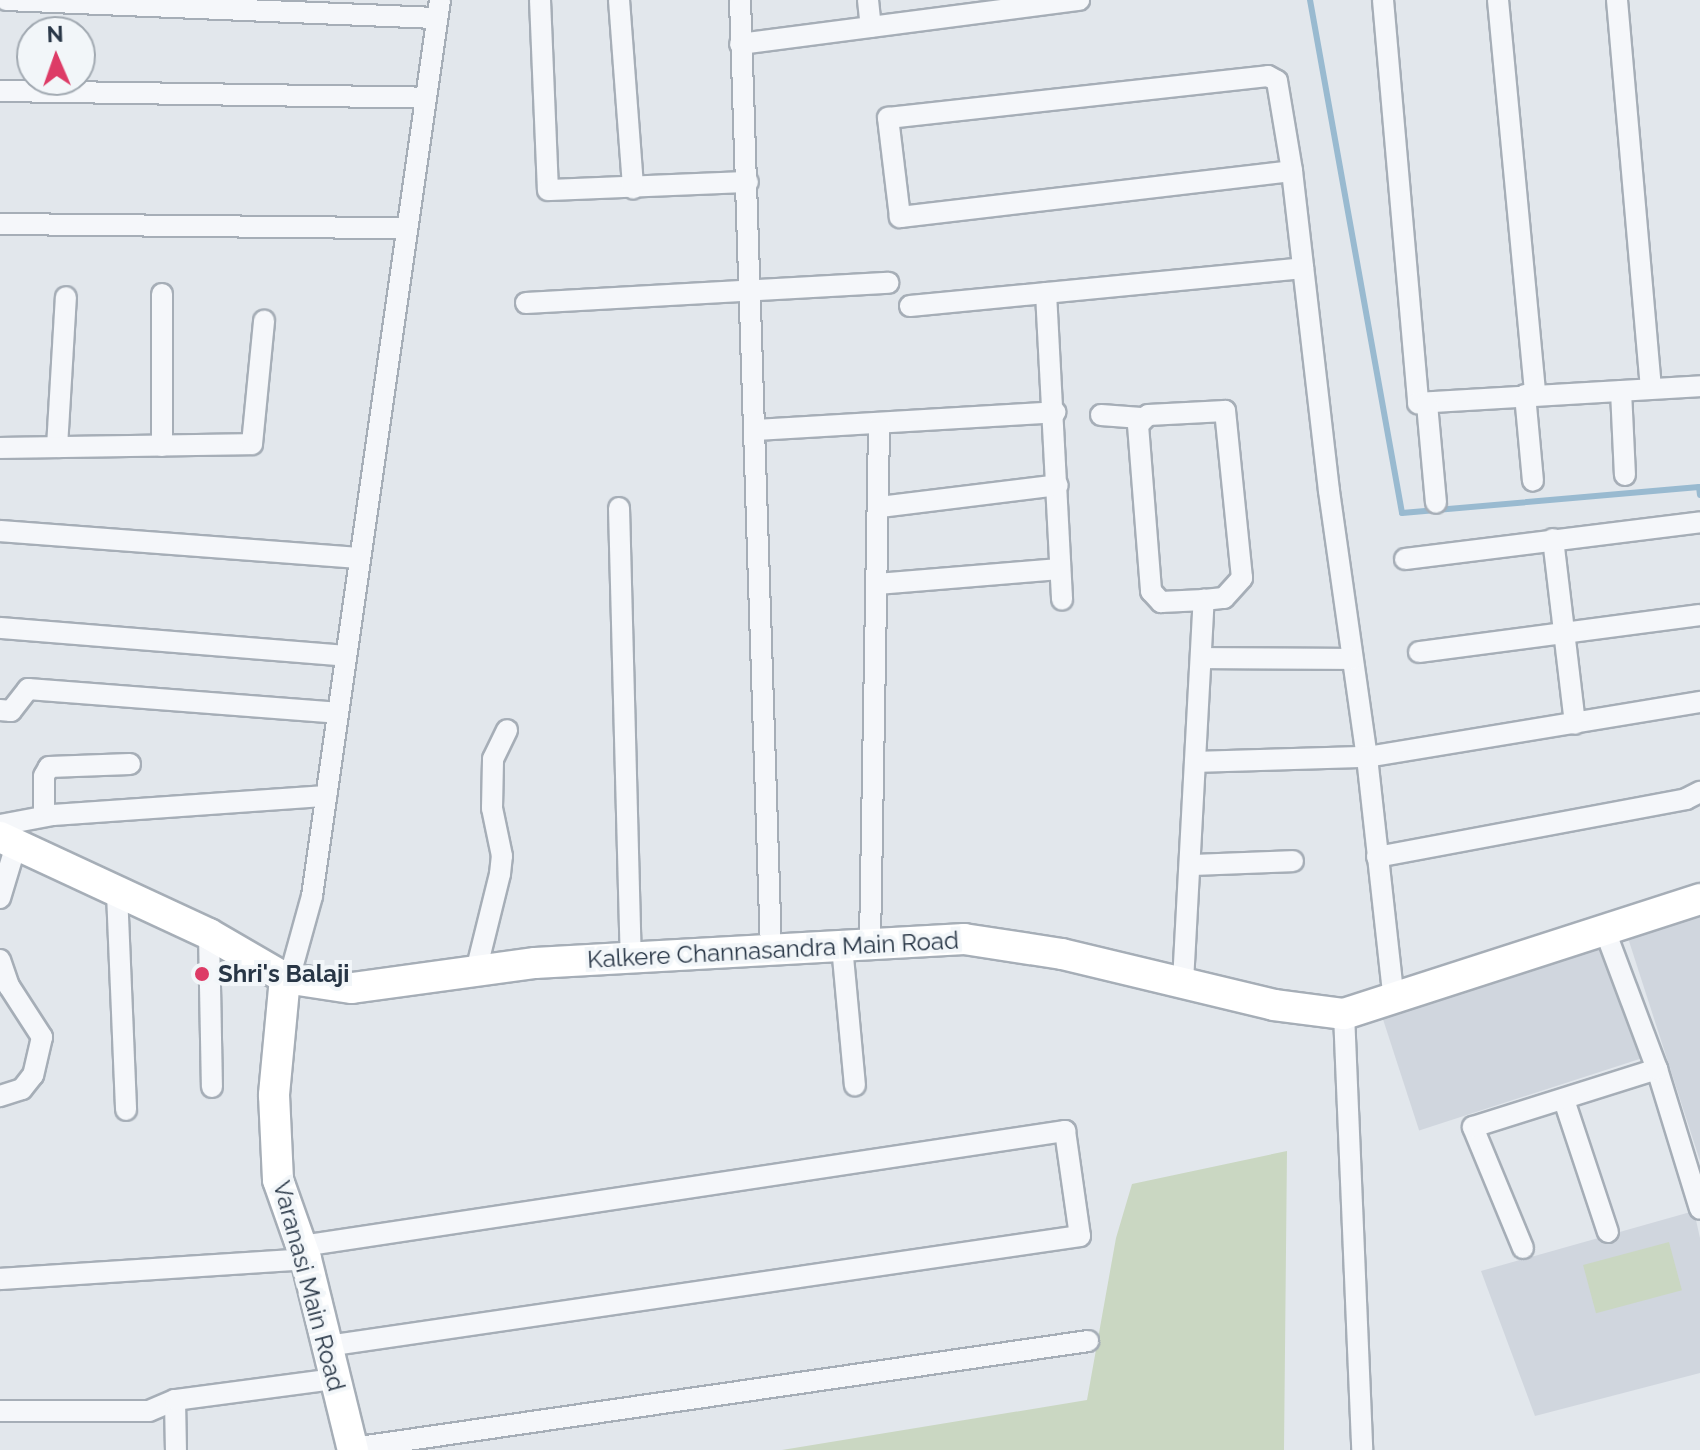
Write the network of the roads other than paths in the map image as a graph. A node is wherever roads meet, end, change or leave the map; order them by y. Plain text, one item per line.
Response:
1 (6, 0) edge
2 (540, 0) edge
3 (619, 0) edge
4 (740, 0) edge
5 (868, 0) edge
6 (1073, 0) edge
7 (1383, 0) edge
8 (1498, 0) edge
9 (1617, 0) edge
10 (962, 8) edge
11 (438, 9) edge
12 (871, 27) junction
13 (740, 44) junction
14 (0, 91) edge
15 (424, 98) junction
16 (1292, 171) junction
17 (748, 182) junction
18 (633, 188) junction
19 (0, 224) edge
20 (404, 228) junction
21 (1303, 268) junction
22 (888, 283) dead end
23 (751, 292) junction
24 (1046, 293) junction
25 (162, 294) dead end
26 (66, 297) dead end
27 (526, 303) dead end
28 (910, 306) dead end
29 (264, 321) dead end
30 (1700, 386) edge
31 (1651, 389) junction
32 (1621, 391) junction
33 (1530, 394) junction
34 (1427, 404) junction
35 (1055, 412) junction
36 (1101, 415) dead end
37 (1141, 418) junction
38 (879, 425) junction
39 (756, 430) junction
40 (162, 446) junction
41 (57, 447) junction
42 (0, 448) edge
43 (1625, 475) dead end
44 (1533, 481) dead end
45 (1058, 485) junction
46 (1436, 503) dead end
47 (880, 507) junction
48 (619, 508) dead end
49 (1700, 522) edge
50 (0, 531) edge
51 (1553, 539) junction
52 (359, 558) junction
53 (1405, 559) dead end
54 (1059, 569) junction
55 (877, 584) junction
56 (1062, 600) dead end
57 (1204, 600) junction
58 (1700, 615) edge
59 (0, 628) edge
60 (1564, 633) junction
61 (1419, 652) dead end
62 (346, 656) junction
63 (1201, 658) junction
64 (1351, 659) junction
65 (1700, 702) edge
66 (0, 710) edge
67 (337, 713) junction
68 (1575, 724) junction
69 (507, 730) dead end
70 (1367, 757) junction
71 (1195, 762) junction
72 (130, 764) dead end
73 (1700, 792) edge
74 (326, 796) junction
75 (44, 816) junction
76 (5, 836) edge
77 (1377, 857) junction
78 (1293, 861) dead end
79 (1190, 865) junction
80 (117, 893) junction
81 (0, 898) edge
82 (1700, 899) edge
83 (1606, 933) junction
84 (209, 934) junction
85 (856, 944) junction
86 (771, 950) junction
87 (631, 957) junction
88 (0, 960) edge
89 (476, 971) junction
90 (287, 978) junction
91 (1183, 982) junction
92 (1394, 1002) junction
93 (1344, 1014) junction
94 (1657, 1069) junction
95 (855, 1085) dead end
96 (212, 1087) dead end
97 (0, 1096) edge
98 (1564, 1100) junction
99 (126, 1110) dead end
100 (1700, 1209) edge
101 (1608, 1232) dead end
102 (1523, 1248) dead end
103 (304, 1252) junction
104 (0, 1279) edge
105 (1088, 1341) dead end
106 (328, 1346) junction
107 (335, 1379) junction
108 (175, 1400) junction
109 (0, 1411) edge
110 (353, 1449) edge
111 (176, 1450) edge
112 (1362, 1450) edge

1 - 11 street
2 - 18 street
3 - 18 street
4 - 13 street
5 - 12 street
6 - 10 street
7 - 34 street
8 - 33 street
9 - 31 street
10 - 12 street
11 - 15 street
12 - 13 street
13 - 17 street
14 - 15 street
15 - 20 street
16 - 16 street
16 - 21 street
17 - 18 street
17 - 23 street
19 - 20 street
20 - 52 street
21 - 24 street
21 - 64 street
22 - 23 street
23 - 27 street
23 - 39 street
24 - 28 street
24 - 35 street
25 - 40 street
26 - 41 street
29 - 40 street
30 - 31 street
31 - 32 street
32 - 33 street
32 - 43 street
33 - 34 street
33 - 44 street
34 - 46 street
35 - 38 street
35 - 45 street
36 - 37 street
37 - 57 street
37 - 57 street
38 - 39 street
38 - 47 street
39 - 86 street
40 - 41 street
41 - 42 street
45 - 47 street
45 - 54 street
47 - 55 street
48 - 87 street
49 - 51 street
50 - 52 street
51 - 53 street
51 - 60 street
52 - 62 street
54 - 55 street
54 - 56 street
55 - 85 street
57 - 63 street
58 - 60 street
59 - 62 street
60 - 61 street
60 - 68 street
62 - 67 street
63 - 64 street
63 - 71 street
64 - 70 street
65 - 68 street
66 - 67 street
67 - 74 street
68 - 70 street
69 - 89 street
70 - 71 street
70 - 77 street
71 - 79 street
72 - 75 street
73 - 77 street
74 - 75 street
74 - 90 street
75 - 76 street
76 - 80 main road, Kalkere Channasandra Main Road
76 - 81 street
77 - 92 street
78 - 79 street
79 - 91 street
80 - 84 main road, Kalkere Channasandra Main Road
80 - 99 street
82 - 83 main road, Kalkere Channasandra Main Road
83 - 92 main road, Kalkere Channasandra Main Road
83 - 94 street
84 - 90 main road, Kalkere Channasandra Main Road
84 - 96 street
85 - 86 main road, Kalkere Channasandra Main Road
85 - 91 main road, Kalkere Channasandra Main Road
85 - 95 street
86 - 87 main road, Kalkere Channasandra Main Road
87 - 89 main road, Kalkere Channasandra Main Road
88 - 97 street
89 - 90 main road, Kalkere Channasandra Main Road
90 - 103 main road, Varanasi Main Road
91 - 93 main road, Kalkere Channasandra Main Road
92 - 93 main road, Kalkere Channasandra Main Road
93 - 112 street
94 - 98 street
94 - 100 street
98 - 101 street
98 - 102 street
103 - 104 street
103 - 106 main road, Varanasi Main Road
103 - 106 street
105 - 110 street
106 - 107 main road, Varanasi Main Road
107 - 108 street
107 - 110 main road, Varanasi Main Road
108 - 109 street
108 - 111 street

